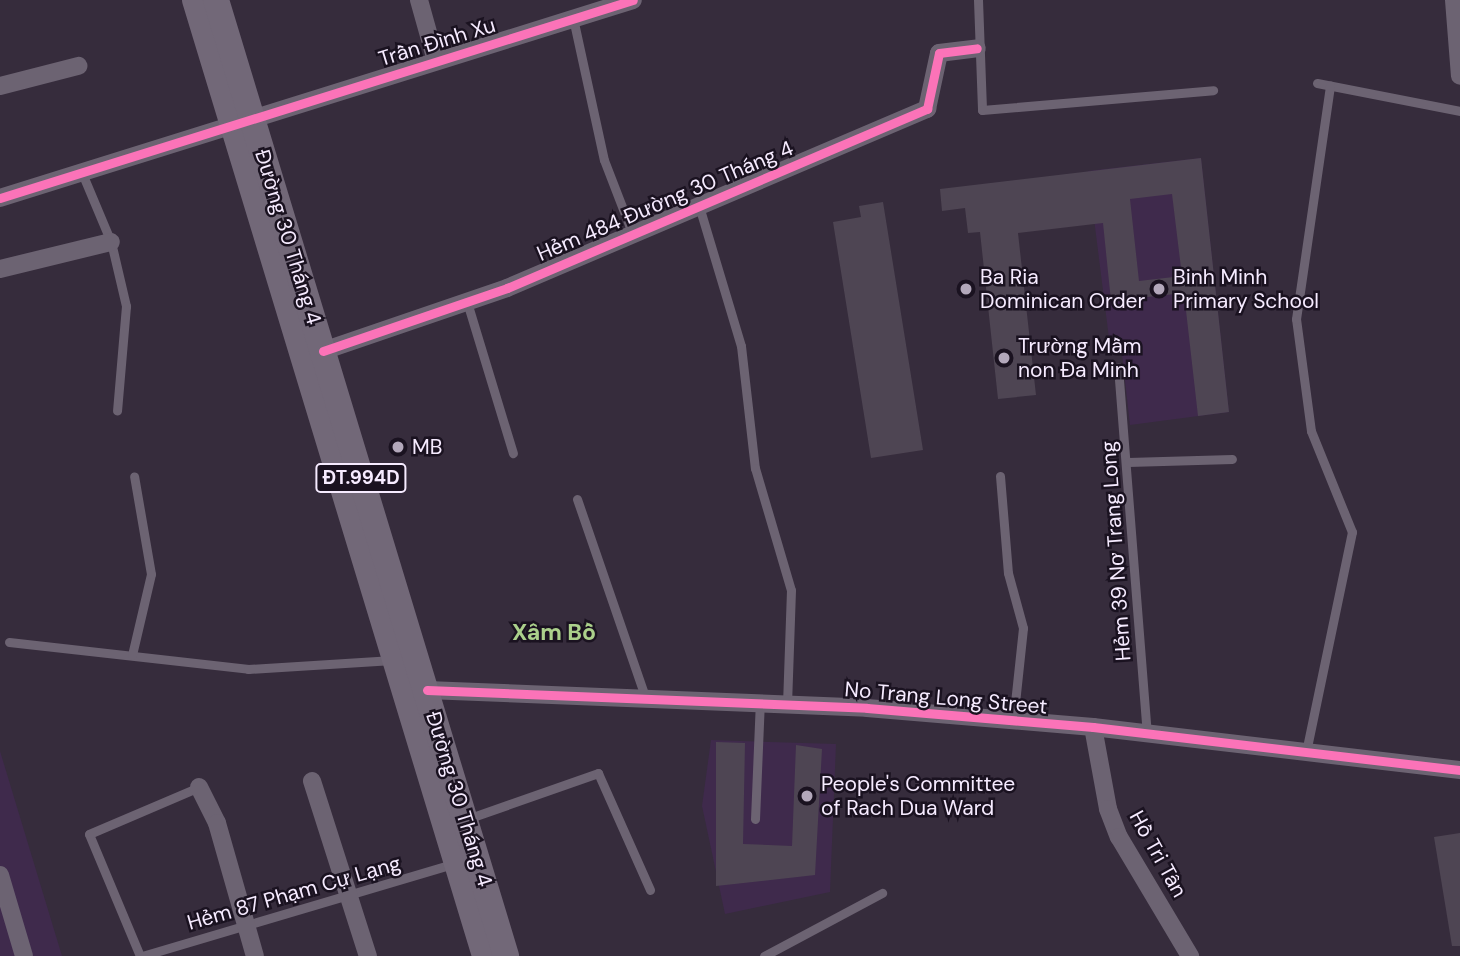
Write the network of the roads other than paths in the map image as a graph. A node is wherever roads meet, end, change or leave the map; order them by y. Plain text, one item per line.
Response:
1 (195, 0) edge
2 (216, 0) edge
3 (419, 0) edge
4 (568, 0) edge
5 (633, 0) edge
6 (978, 0) edge
7 (1454, 0) edge
8 (573, 18) junction
9 (977, 48) junction
10 (436, 61) junction
11 (78, 66) dead end
12 (1460, 76) edge
13 (1317, 83) dead end
14 (1330, 85) junction
15 (0, 86) edge
16 (1213, 90) dead end
17 (1460, 111) edge
18 (243, 122) junction
19 (82, 173) junction
20 (0, 198) edge
21 (699, 206) junction
22 (634, 235) junction
23 (111, 242) junction
24 (0, 269) edge
25 (467, 302) junction
26 (323, 351) junction
27 (1118, 367) dead end
28 (117, 411) dead end
29 (513, 453) dead end
30 (1232, 459) dead end
31 (1128, 462) junction
32 (134, 476) dead end
33 (1000, 476) dead end
34 (577, 499) dead end
35 (9, 642) dead end
36 (132, 654) junction
37 (405, 656) junction
38 (416, 694) junction
39 (645, 697) junction
40 (760, 702) junction
41 (787, 703) junction
42 (1013, 722) junction
43 (1093, 727) junction
44 (1147, 734) junction
45 (1306, 752) junction
46 (1460, 770) edge
47 (312, 781) dead end
48 (199, 787) joint
49 (755, 819) dead end
50 (466, 820) junction
51 (456, 863) junction
52 (0, 876) edge
53 (650, 890) dead end
54 (882, 893) dead end
55 (349, 897) junction
56 (247, 925) junction
57 (24, 956) edge
58 (141, 956) edge
59 (256, 956) edge
60 (368, 956) edge
61 (485, 956) edge
62 (506, 956) edge
63 (764, 956) edge
64 (1190, 956) edge

1 - 18 main road, Đường 30 Tháng 4 / ĐT.994D
2 - 18 main road, Đường 30 Tháng 4 / ĐT.994D
3 - 10 street
4 - 8 street
5 - 8 street, Trần Đình Xu
6 - 9 lane
7 - 12 street
8 - 10 street, Trần Đình Xu
8 - 22 lane
9 - 16 lane
9 - 21 street, Hẻm 484 Đường 30 Tháng 4
10 - 18 street, Trần Đình Xu
11 - 15 street
13 - 14 lane
14 - 17 lane
14 - 45 lane
18 - 19 street, Trần Đình Xu
18 - 26 main road, Đường 30 Tháng 4 / ĐT.994D
18 - 37 main road, Đường 30 Tháng 4 / ĐT.994D
19 - 20 street, Trần Đình Xu
19 - 23 lane
21 - 22 street, Hẻm 484 Đường 30 Tháng 4
21 - 41 lane
22 - 25 street, Hẻm 484 Đường 30 Tháng 4
23 - 24 street
23 - 28 lane
25 - 26 street, Hẻm 484 Đường 30 Tháng 4
25 - 29 lane
26 - 37 main road, Đường 30 Tháng 4 / ĐT.994D
27 - 31 lane, Hẻm 39 Nơ Trang Long
30 - 31 lane
31 - 44 lane, Hẻm 39 Nơ Trang Long
32 - 36 lane
33 - 42 lane
34 - 39 lane
35 - 36 lane
36 - 37 lane
37 - 38 main road, Đường 30 Tháng 4 / ĐT.994D
38 - 39 street, No Trang Long Street
38 - 50 main road, Đường 30 Tháng 4 / ĐT.994D
38 - 51 main road, Đường 30 Tháng 4 / ĐT.994D
39 - 40 street, No Trang Long Street
40 - 41 street, No Trang Long Street
40 - 49 lane
41 - 42 street, No Trang Long Street
42 - 43 street, No Trang Long Street
43 - 44 street, No Trang Long Street
43 - 64 street, Hồ Tri Tân
44 - 45 street, No Trang Long Street
45 - 46 street, No Trang Long Street
47 - 55 street
48 - 56 street
48 - 58 lane
50 - 53 lane
50 - 62 main road, Đường 30 Tháng 4 / ĐT.994D
51 - 55 lane, Hẻm 87 Phạm Cự Lạng
51 - 61 main road, Đường 30 Tháng 4 / ĐT.994D
52 - 57 street
54 - 63 lane
55 - 56 lane, Hẻm 87 Phạm Cự Lạng
55 - 60 street
56 - 58 lane, Hẻm 87 Phạm Cự Lạng
56 - 59 street

